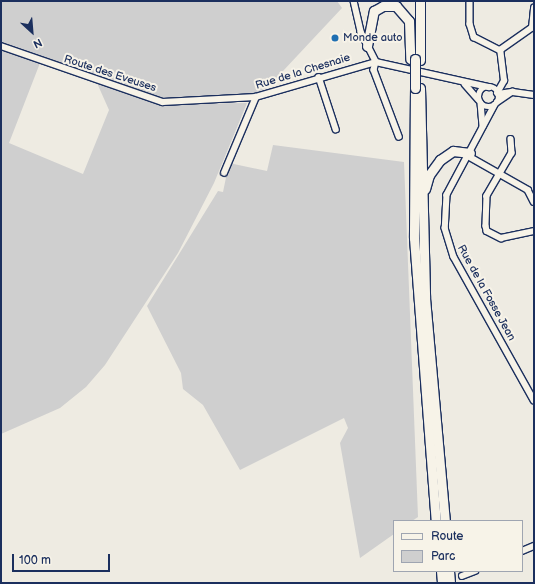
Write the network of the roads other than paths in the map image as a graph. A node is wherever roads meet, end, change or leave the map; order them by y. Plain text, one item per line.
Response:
1 (354, 1) edge
2 (414, 1) edge
3 (420, 1) edge
4 (470, 1) edge
5 (394, 4) edge
6 (534, 8) edge
7 (533, 28) edge
8 (1, 46) edge
9 (366, 46) junction
10 (500, 50) junction
11 (415, 59) junction
12 (376, 62) junction
13 (502, 72) junction
14 (319, 77) junction
15 (504, 82) junction
16 (465, 84) junction
17 (415, 88) junction
18 (495, 91) junction
19 (513, 92) junction
20 (534, 96) edge
21 (256, 97) junction
22 (163, 102) joint
23 (480, 102) junction
24 (496, 103) junction
25 (483, 127) junction
26 (336, 129) dead end
27 (399, 136) dead end
28 (511, 139) dead end
29 (469, 154) junction
30 (224, 173) dead end
31 (501, 174) junction
32 (534, 202) edge
33 (422, 230) junction
34 (534, 231) edge
35 (534, 400) edge
36 (436, 520) edge
37 (445, 520) edge
38 (534, 546) edge
39 (523, 551) edge
40 (441, 572) edge
41 (449, 572) edge
42 (472, 572) edge
43 (462, 576) dead end
44 (442, 583) edge
45 (450, 583) edge

1 - 9 street
2 - 11 main road
3 - 11 main road
4 - 10 street
5 - 9 main road
5 - 11 main road
6 - 7 street
7 - 10 street
8 - 22 street, Route des Eveuses
9 - 12 street
10 - 13 street
11 - 17 main road, bridge
12 - 14 street, Rue de la Chesnaie
12 - 16 street
12 - 27 street
13 - 15 street
13 - 18 street
14 - 21 street, Rue de la Chesnaie
14 - 26 street
15 - 18 street
15 - 19 street
16 - 18 street
16 - 23 street
17 - 33 main road
17 - 36 main road
18 - 19 street
18 - 23 street
18 - 24 street
19 - 20 street
19 - 24 street
21 - 22 street, Rue de la Chesnaie
21 - 30 street
23 - 24 street
23 - 25 street
24 - 25 street, Rue de la Fosse Jean
25 - 29 street, Rue de la Fosse Jean
28 - 31 street
29 - 31 street
29 - 33 main road
29 - 35 street, Rue de la Fosse Jean
31 - 32 street
31 - 34 street
33 - 37 main road
38 - 39 street
40 - 44 main road
41 - 45 main road
42 - 43 street

